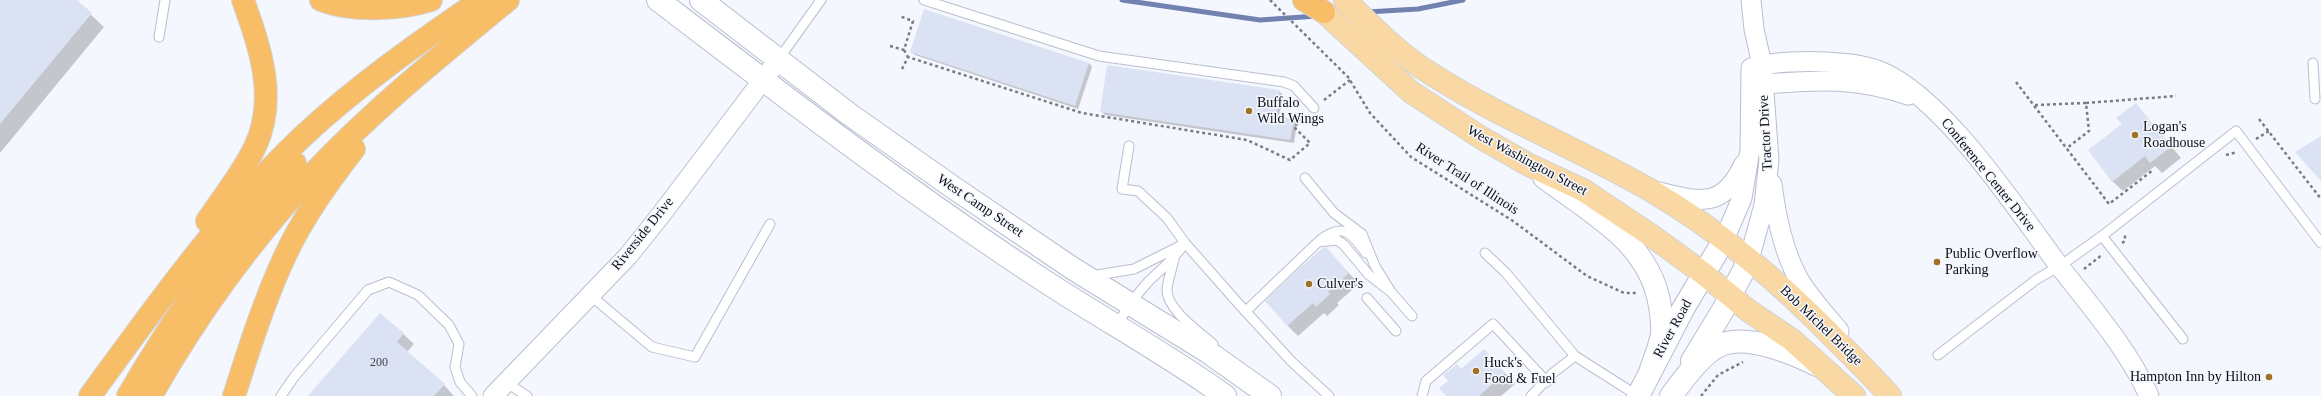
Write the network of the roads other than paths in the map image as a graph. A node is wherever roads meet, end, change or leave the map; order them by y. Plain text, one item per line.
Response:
1 (165, 0) edge
2 (243, 0) edge
3 (321, 0) edge
4 (431, 0) edge
5 (481, 0) edge
6 (508, 0) edge
7 (522, 0) edge
8 (658, 0) edge
9 (701, 0) edge
10 (821, 0) edge
11 (924, 0) edge
12 (1304, 0) edge
13 (1345, 0) edge
14 (1751, 0) edge
15 (1319, 6) edge
16 (159, 37) dead end
17 (458, 42) junction
18 (778, 60) junction
19 (2313, 63) dead end
20 (428, 67) junction
21 (1757, 75) junction
22 (375, 77) junction
23 (762, 80) junction
24 (2315, 99) dead end
25 (1314, 108) dead end
26 (1129, 146) dead end
27 (1750, 150) junction
28 (1769, 160) junction
29 (1529, 165) junction
30 (1305, 178) dead end
31 (1651, 190) junction
32 (770, 224) dead end
33 (2102, 236) junction
34 (1724, 240) junction
35 (1318, 242) junction
36 (1185, 243) junction
37 (2321, 244) edge
38 (1485, 252) dead end
39 (1174, 259) junction
40 (1749, 260) junction
41 (1375, 266) junction
42 (2060, 266) junction
43 (1707, 269) junction
44 (1087, 277) junction
45 (1734, 289) junction
46 (1391, 292) junction
47 (590, 295) junction
48 (1367, 298) dead end
49 (1130, 304) junction
50 (1246, 311) junction
51 (1412, 316) dead end
52 (1117, 325) junction
53 (1396, 331) dead end
54 (2184, 339) dead end
55 (1938, 355) dead end
56 (1575, 356) junction
57 (1824, 368) junction
58 (1651, 369) junction
59 (1242, 376) junction
60 (1547, 382) junction
61 (507, 383) junction
62 (1886, 391) edge
63 (90, 396) edge
64 (128, 396) edge
65 (151, 396) edge
66 (234, 396) edge
67 (281, 396) edge
68 (472, 396) edge
69 (493, 396) edge
70 (527, 396) edge
71 (1225, 396) edge
72 (1270, 396) edge
73 (1329, 396) edge
74 (1422, 396) edge
75 (1531, 396) edge
76 (1638, 396) edge
77 (1671, 396) edge
78 (1854, 396) edge
79 (2149, 396) edge

1 - 16 lane
2 - 63 highway
3 - 4 highway
5 - 22 highway
6 - 17 highway
7 - 17 highway
8 - 23 main road, West Camp Street
9 - 18 main road, West Camp Street
10 - 18 lane
11 - 25 lane
12 - 15 highway
13 - 31 main road
14 - 21 street, Tractor Drive
15 - 29 main road, West Washington Street
17 - 20 highway
18 - 23 street, Riverside Drive
18 - 44 main road, West Camp Street
19 - 24 lane
20 - 65 highway
20 - 66 highway
21 - 27 street, Tractor Drive
21 - 28 street, Tractor Drive
21 - 42 street, Conference Center Drive
22 - 63 highway
22 - 64 highway
23 - 47 street, Riverside Drive
23 - 52 main road, West Camp Street
26 - 36 lane
27 - 31 street
27 - 34 street, Tractor Drive
28 - 40 street, Tractor Drive
28 - 62 street
29 - 43 main road, West Washington Street
29 - 58 main road
30 - 41 lane
31 - 34 main road
32 - 47 lane
33 - 37 lane
33 - 42 lane
33 - 54 lane
34 - 40 main road
34 - 43 main road, Tractor Drive
35 - 41 lane
35 - 46 lane
35 - 50 lane
36 - 39 lane
36 - 44 lane
36 - 50 lane
38 - 56 lane
39 - 49 lane
39 - 59 lane
40 - 45 main road, Tractor Drive
40 - 62 main road, Bob Michel Bridge
41 - 46 lane
42 - 55 lane
42 - 79 street, Conference Center Drive
43 - 45 main road, West Washington Street
43 - 58 main road, River Road
44 - 49 main road, West Camp Street
45 - 57 main road, Bob Michel Bridge
45 - 77 main road
46 - 51 lane
47 - 61 street, Riverside Drive
48 - 53 lane
49 - 52 lane
49 - 59 main road, West Camp Street
50 - 73 lane
52 - 71 main road, West Camp Street
56 - 60 lane
56 - 76 lane
57 - 77 main road
57 - 78 main road, Bob Michel Bridge
58 - 76 main road, River Road
59 - 72 main road, West Camp Street
60 - 74 lane
60 - 75 lane
61 - 69 street, Riverside Drive
61 - 70 lane
67 - 68 lane

